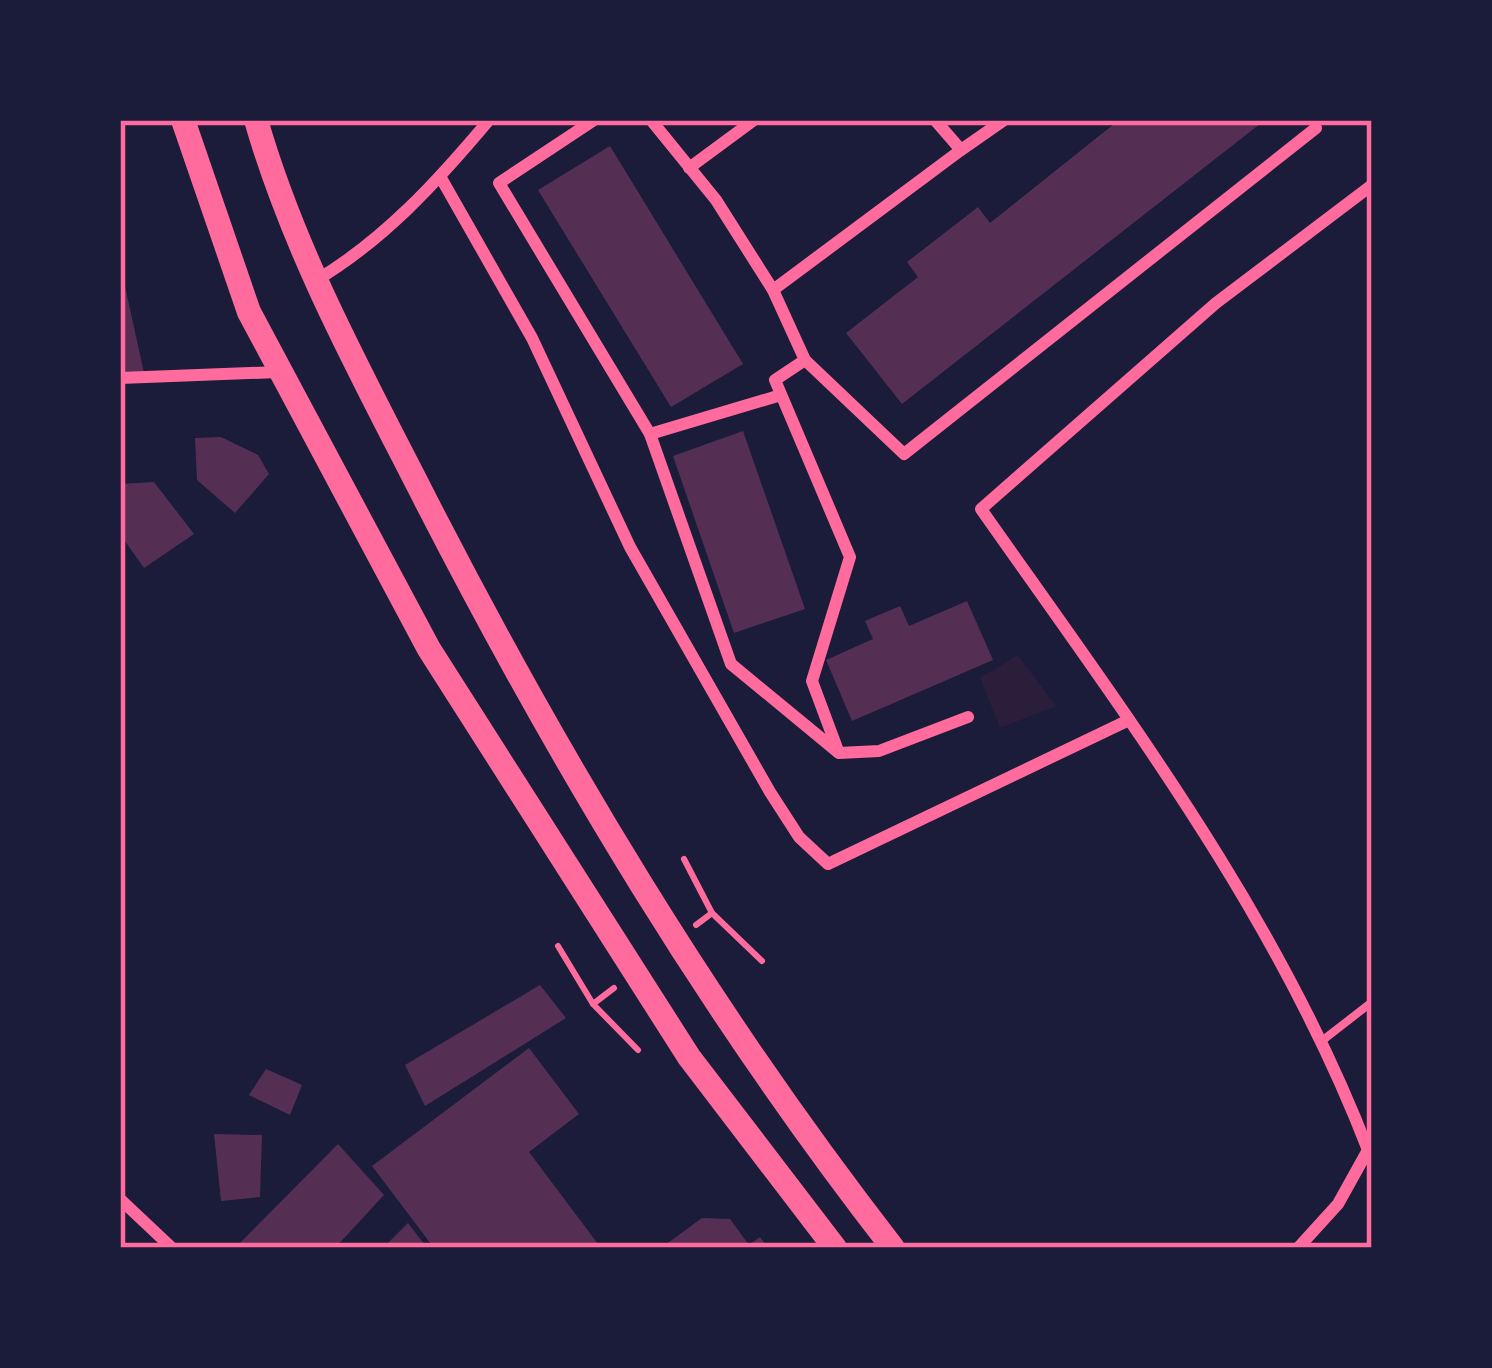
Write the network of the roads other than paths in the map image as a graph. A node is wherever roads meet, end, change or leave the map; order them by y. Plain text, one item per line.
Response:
1 (183, 120) edge
2 (256, 120) edge
3 (489, 120) edge
4 (594, 120) edge
5 (651, 120) edge
6 (754, 120) edge
7 (935, 120) edge
8 (1004, 120) edge
9 (1316, 128) dead end
10 (961, 150) junction
11 (689, 168) junction
12 (441, 178) junction
13 (1372, 185) edge
14 (314, 282) junction
15 (773, 290) junction
16 (805, 360) junction
17 (278, 372) junction
18 (120, 378) edge
19 (781, 395) junction
20 (650, 434) junction
21 (968, 717) dead end
22 (1129, 720) junction
23 (839, 753) junction
24 (1372, 1002) edge
25 (1323, 1040) junction
26 (1371, 1153) edge
27 (120, 1198) edge
28 (172, 1248) edge
29 (835, 1248) edge
30 (893, 1248) edge
31 (1298, 1248) edge

1 - 17 main road
2 - 14 main road
3 - 12 street
4 - 20 street
5 - 11 street
6 - 11 street
7 - 10 street
8 - 10 street
9 - 16 street
10 - 15 street
11 - 15 street
12 - 14 street
12 - 22 street
13 - 22 street
14 - 30 main road
15 - 16 street
16 - 19 street
17 - 18 street
17 - 29 main road
19 - 20 street
19 - 23 street
20 - 23 street
21 - 23 street
22 - 25 street
24 - 25 lane
25 - 26 street
26 - 31 street
27 - 28 street

